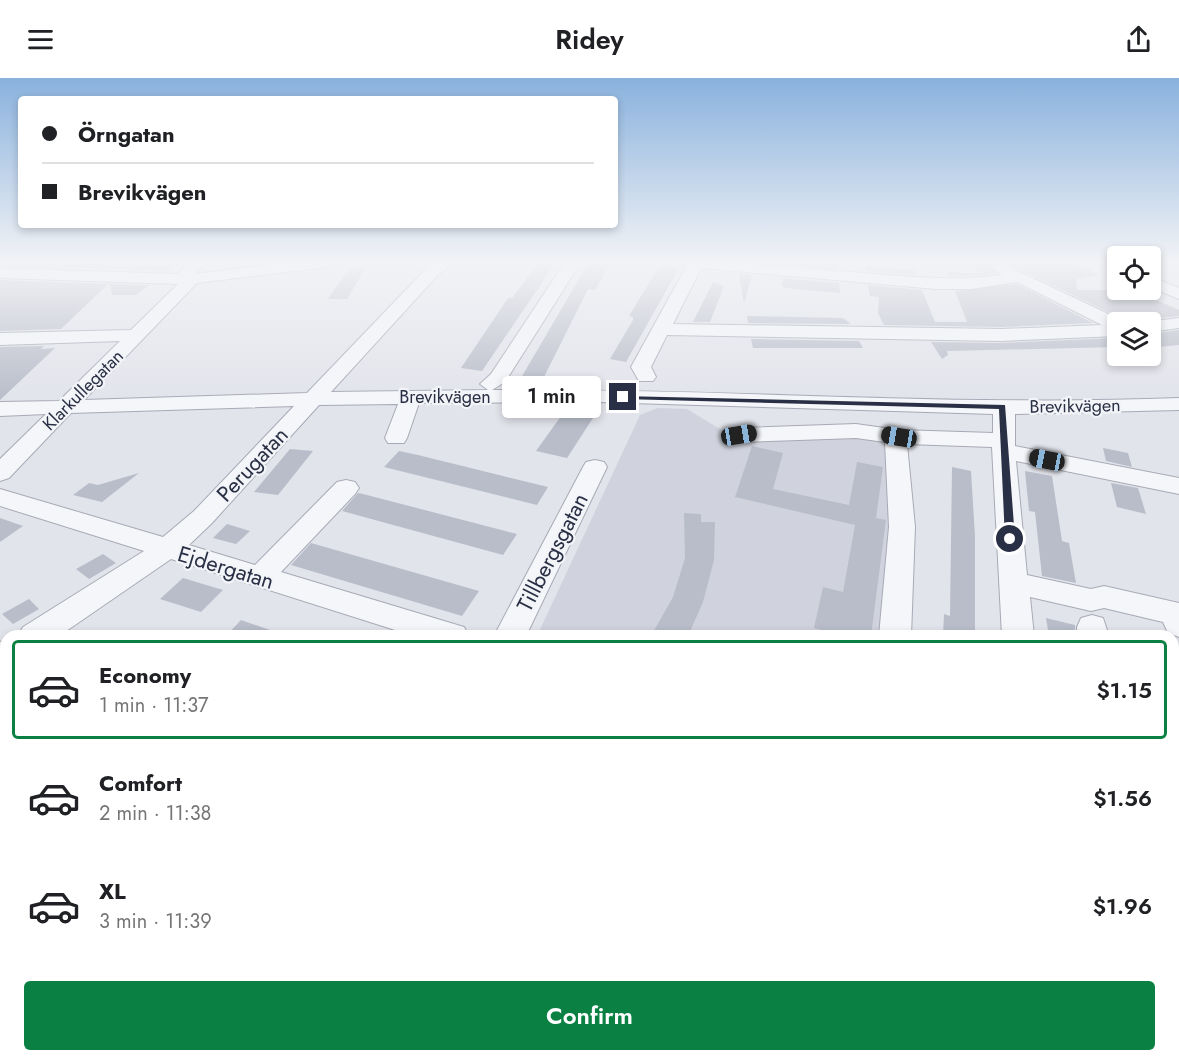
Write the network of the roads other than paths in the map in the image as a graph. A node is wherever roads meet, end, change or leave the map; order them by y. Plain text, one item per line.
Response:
1 (161, 308) edge
2 (398, 308) edge
3 (543, 308) edge
4 (672, 308) edge
5 (1079, 308) edge
6 (1107, 322) edge
7 (1179, 323) edge
8 (1161, 325) edge
9 (663, 329) junction
10 (1107, 329) edge
11 (138, 335) junction
12 (0, 339) edge
13 (646, 377) dead end
14 (490, 384) dead end
15 (411, 397) junction
16 (314, 398) junction
17 (1179, 404) edge
18 (66, 407) junction
19 (1002, 407) junction
20 (0, 409) edge
21 (739, 435) dead end
22 (899, 437) junction
23 (396, 438) dead end
24 (1004, 446) junction
25 (595, 467) dead end
26 (0, 473) edge
27 (1179, 486) edge
28 (346, 488) dead end
29 (0, 497) edge
30 (169, 550) junction
31 (260, 577) junction
32 (1014, 583) junction
33 (1179, 625) edge
34 (44, 630) edge
35 (416, 630) edge
36 (513, 630) edge
37 (895, 630) edge
38 (1018, 630) edge

1 - 11 street, Klarkullegatan
2 - 16 street, Perugatan
3 - 14 street
4 - 9 street
5 - 6 street
7 - 8 street
9 - 10 street
9 - 13 street
11 - 12 street
11 - 18 street, Klarkullegatan
15 - 16 street, Brevikvägen
15 - 19 street, Brevikvägen
15 - 23 street
16 - 18 street, Brevikvägen
16 - 30 street, Perugatan
17 - 19 street, Brevikvägen
18 - 20 street, Brevikvägen
18 - 26 street, Klarkullegatan
19 - 24 street
21 - 22 street
22 - 24 street
22 - 37 street
24 - 27 street
24 - 32 street
25 - 36 street, Tillbergsgatan
28 - 31 street
29 - 30 street, Ejdergatan
30 - 31 street, Ejdergatan
30 - 34 street, Perugatan
31 - 35 street, Ejdergatan
32 - 33 street
32 - 38 street

